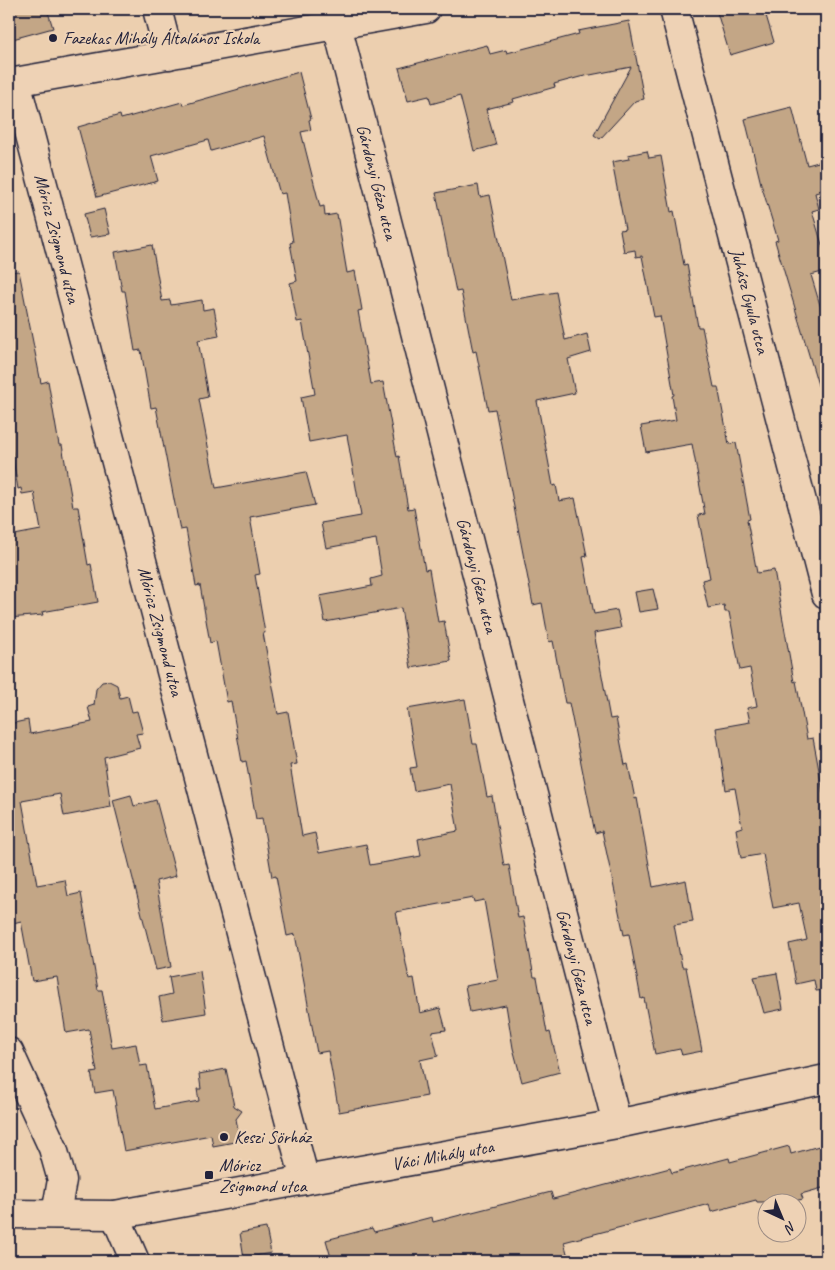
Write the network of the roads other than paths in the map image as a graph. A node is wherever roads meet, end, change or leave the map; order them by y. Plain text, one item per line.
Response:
1 (158, 9) edge
2 (426, 9) edge
3 (674, 9) edge
4 (337, 25) junction
5 (169, 55) junction
6 (12, 83) edge
7 (826, 594) edge
8 (9, 1052) edge
9 (826, 1079) edge
10 (618, 1124) junction
11 (305, 1180) junction
12 (9, 1214) edge
13 (56, 1214) junction
14 (115, 1215) junction
15 (135, 1261) edge

1 - 5 street
2 - 4 street
3 - 7 street, Juhász Gyula utca
4 - 5 street
4 - 10 street, Gárdonyi Géza utca
5 - 6 street
6 - 11 street, Móricz Zsigmond utca
8 - 13 street
9 - 10 street, Váci Mihály utca
10 - 11 street, Váci Mihály utca
11 - 14 street, Váci Mihály utca
12 - 13 street, Váci Mihály utca
13 - 14 street, Váci Mihály utca
14 - 15 street

